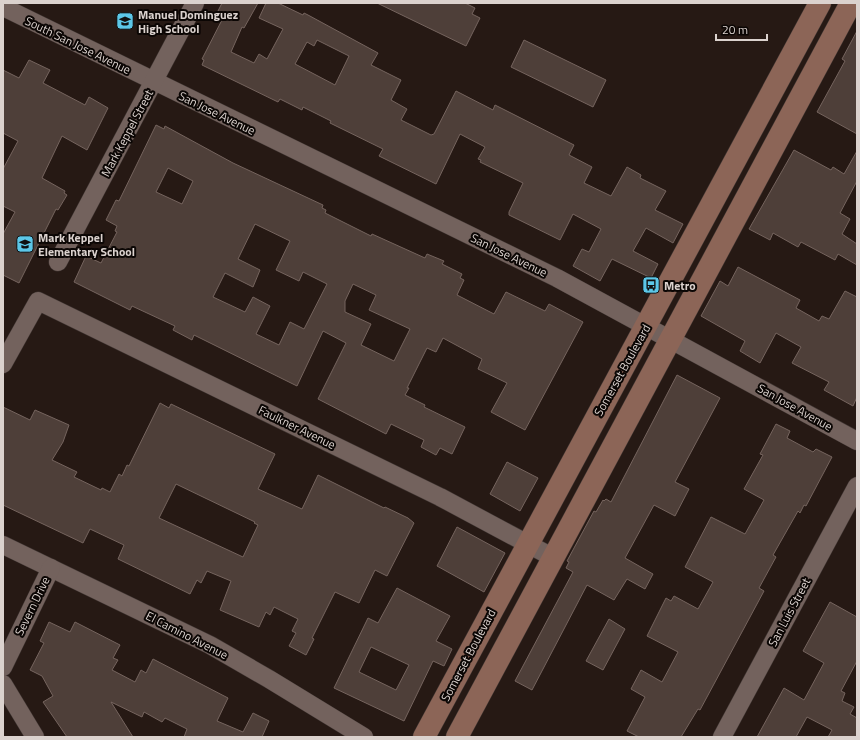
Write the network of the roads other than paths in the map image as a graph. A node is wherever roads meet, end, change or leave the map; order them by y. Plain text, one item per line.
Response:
1 (195, 3) edge
2 (820, 3) edge
3 (851, 3) edge
4 (3, 7) edge
5 (154, 82) junction
6 (58, 262) dead end
7 (647, 326) junction
8 (671, 339) junction
9 (3, 364) edge
10 (857, 441) edge
11 (857, 486) edge
12 (528, 544) junction
13 (3, 545) edge
14 (554, 558) junction
15 (51, 568) junction
16 (3, 667) edge
17 (3, 684) edge
18 (35, 737) edge
19 (364, 737) edge
20 (424, 737) edge
21 (457, 737) edge
22 (722, 737) edge

1 - 5 street, Mark Keppel Street
2 - 7 main road, Somerset Boulevard
3 - 8 main road
4 - 5 street, South San Jose Avenue
5 - 6 street, Mark Keppel Street
5 - 7 street, San Jose Avenue
7 - 8 street, San Jose Avenue
7 - 12 main road, Somerset Boulevard
8 - 10 street, San Jose Avenue
8 - 14 main road
9 - 12 street, Faulkner Avenue
11 - 22 street, San Luis Street
12 - 14 street, Faulkner Avenue
12 - 20 main road, Somerset Boulevard
13 - 15 street, El Camino Avenue
14 - 21 main road
15 - 16 street, Severn Drive
15 - 19 street, El Camino Avenue
17 - 18 street

